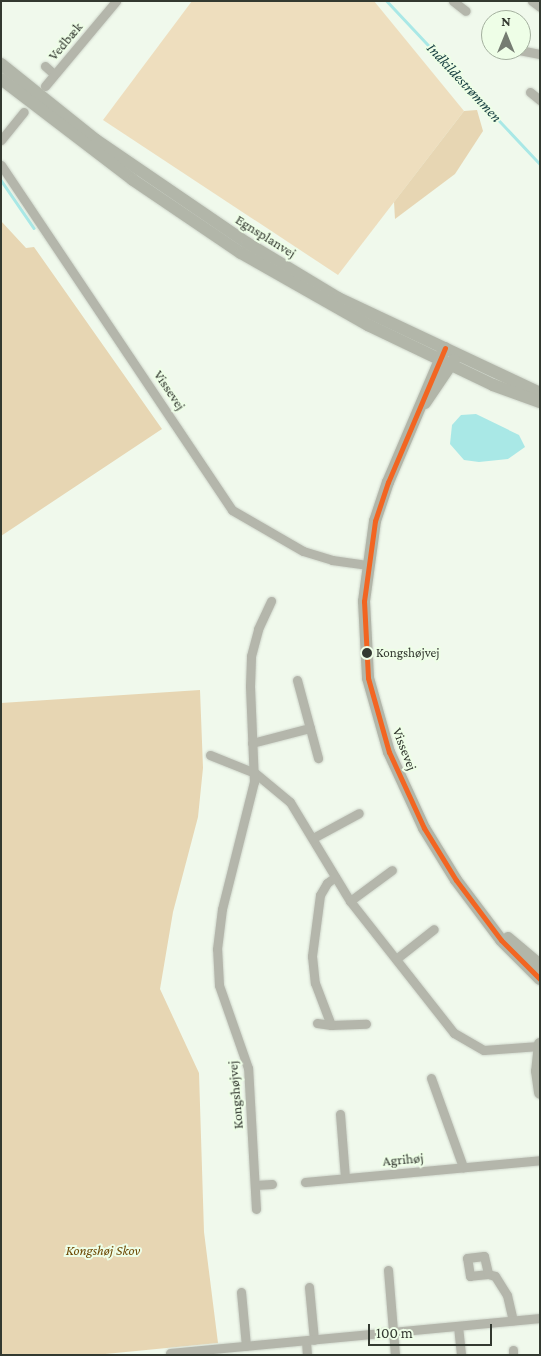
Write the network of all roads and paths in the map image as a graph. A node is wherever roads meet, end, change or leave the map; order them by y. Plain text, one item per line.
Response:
1 (116, 1) edge
2 (454, 1) edge
3 (532, 1) edge
4 (540, 7) edge
5 (466, 11) dead end
6 (1, 64) edge
7 (44, 66) dead end
8 (54, 74) junction
9 (1, 79) edge
10 (45, 86) dead end
11 (530, 92) dead end
12 (540, 100) edge
13 (24, 112) dead end
14 (1, 140) edge
15 (1, 165) edge
16 (368, 326) junction
17 (450, 360) junction
18 (429, 382) junction
19 (540, 394) edge
20 (540, 402) edge
21 (421, 407) junction
22 (366, 565) junction
23 (271, 601) dead end
24 (297, 680) dead end
25 (310, 728) junction
26 (252, 742) junction
27 (210, 755) dead end
28 (318, 758) dead end
29 (255, 773) junction
30 (359, 814) dead end
31 (313, 838) junction
32 (392, 870) dead end
33 (335, 877) junction
34 (350, 901) junction
35 (487, 920) junction
36 (434, 929) dead end
37 (396, 959) junction
38 (540, 966) edge
39 (540, 979) edge
40 (317, 1023) dead end
41 (366, 1024) dead end
42 (331, 1025) junction
43 (539, 1045) edge
44 (431, 1078) dead end
45 (540, 1092) edge
46 (340, 1114) dead end
47 (540, 1160) edge
48 (463, 1167) junction
49 (345, 1178) junction
50 (305, 1182) dead end
51 (272, 1184) dead end
52 (255, 1185) junction
53 (256, 1209) dead end
54 (388, 1270) dead end
55 (488, 1274) dead end
56 (308, 1287) dead end
57 (241, 1292) dead end
58 (540, 1318) edge
59 (513, 1320) junction
60 (458, 1326) junction
61 (393, 1332) junction
62 (310, 1341) junction
63 (246, 1346) junction
64 (219, 1352) edge
65 (170, 1353) dead end
66 (307, 1355) edge
67 (395, 1355) edge
68 (461, 1355) edge

1 - 8 street, Vedbæk
2 - 5 street
3 - 4 street
6 - 17 main road, Egnsplanvej
7 - 8 street, Vedbæk
8 - 10 street, Vedbæk
9 - 16 main road, Egnsplanvej
11 - 12 street
13 - 14 street
15 - 22 street, Vissevej
16 - 17 main road, Egnsplanvej
16 - 18 main road
17 - 18 main road, Vissevej
17 - 19 main road, Egnsplanvej
17 - 20 main road, Egnsplanvej
17 - 21 main road, Vissevej
18 - 21 main road, Vissevej
21 - 22 main road, Vissevej
22 - 35 main road, Vissevej
23 - 26 street, Kongshøjvej
24 - 25 street
25 - 26 street
25 - 28 street
26 - 29 street, Kongshøjvej
27 - 29 street
29 - 31 street
29 - 52 street, Kongshøjvej
30 - 31 street
31 - 33 street
32 - 34 street
33 - 34 street
33 - 42 street
34 - 37 street
35 - 38 main road, Vissevej
35 - 39 main road, Vissevej
36 - 37 street
37 - 43 street
40 - 42 street
41 - 42 street
43 - 45 main road
44 - 48 street
46 - 49 street
47 - 48 street, Agrihøj
48 - 49 street, Agrihøj
49 - 50 street, Agrihøj
51 - 52 street
52 - 53 street, Kongshøjvej
54 - 61 street
55 - 59 street
56 - 62 street
57 - 63 street
58 - 59 street
59 - 60 street
60 - 61 street
60 - 68 street
61 - 62 street
61 - 67 street
62 - 63 street
62 - 66 street
63 - 64 street
64 - 65 street

